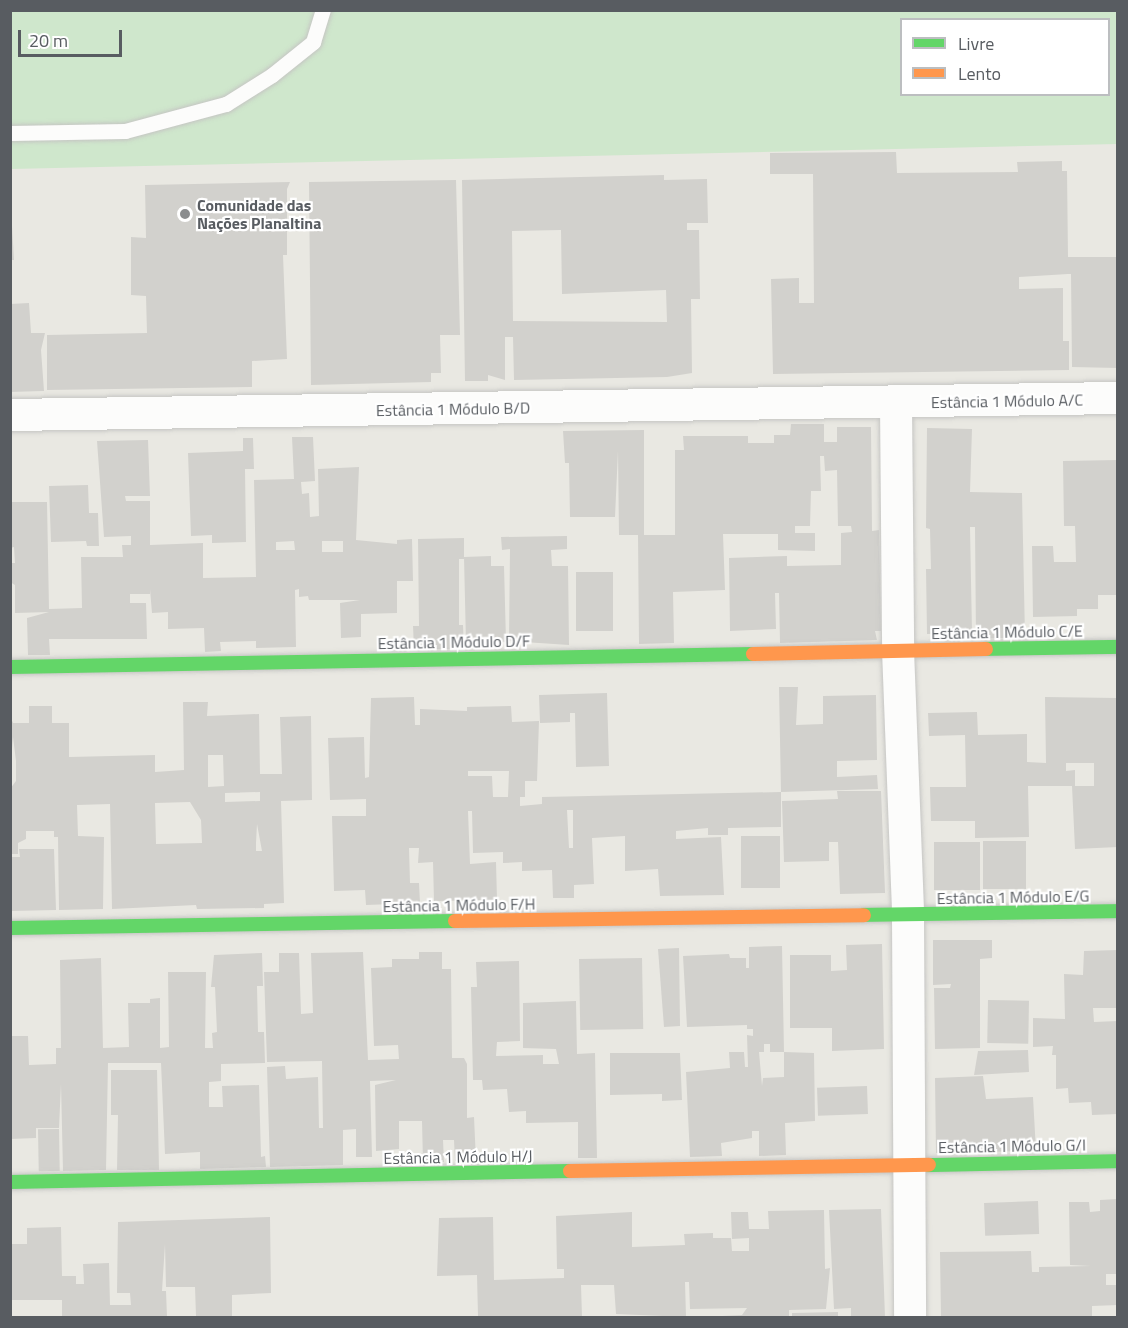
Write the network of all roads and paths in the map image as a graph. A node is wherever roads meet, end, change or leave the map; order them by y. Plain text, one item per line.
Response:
1 (323, 10) edge
2 (10, 132) edge
3 (1118, 398) edge
4 (896, 403) junction
5 (10, 415) edge
6 (1118, 646) edge
7 (898, 650) junction
8 (10, 667) edge
9 (1118, 911) edge
10 (908, 915) junction
11 (10, 928) edge
12 (1118, 1161) edge
13 (906, 1164) junction
14 (10, 1182) edge
15 (910, 1317) edge

1 - 2 lane
3 - 4 street, Estância 1 Módulo A/C
4 - 5 street, Estância 1 Módulo B/D
4 - 7 street
6 - 7 street, Estância 1 Módulo C/E
7 - 8 street, Estância 1 Módulo D/F
7 - 10 street
9 - 10 street, Estância 1 Módulo E/G
10 - 11 street, Estância 1 Módulo F/H
10 - 13 street
12 - 13 street, Estância 1 Módulo G/I
13 - 14 street, Estância 1 Módulo H/J
13 - 15 street

